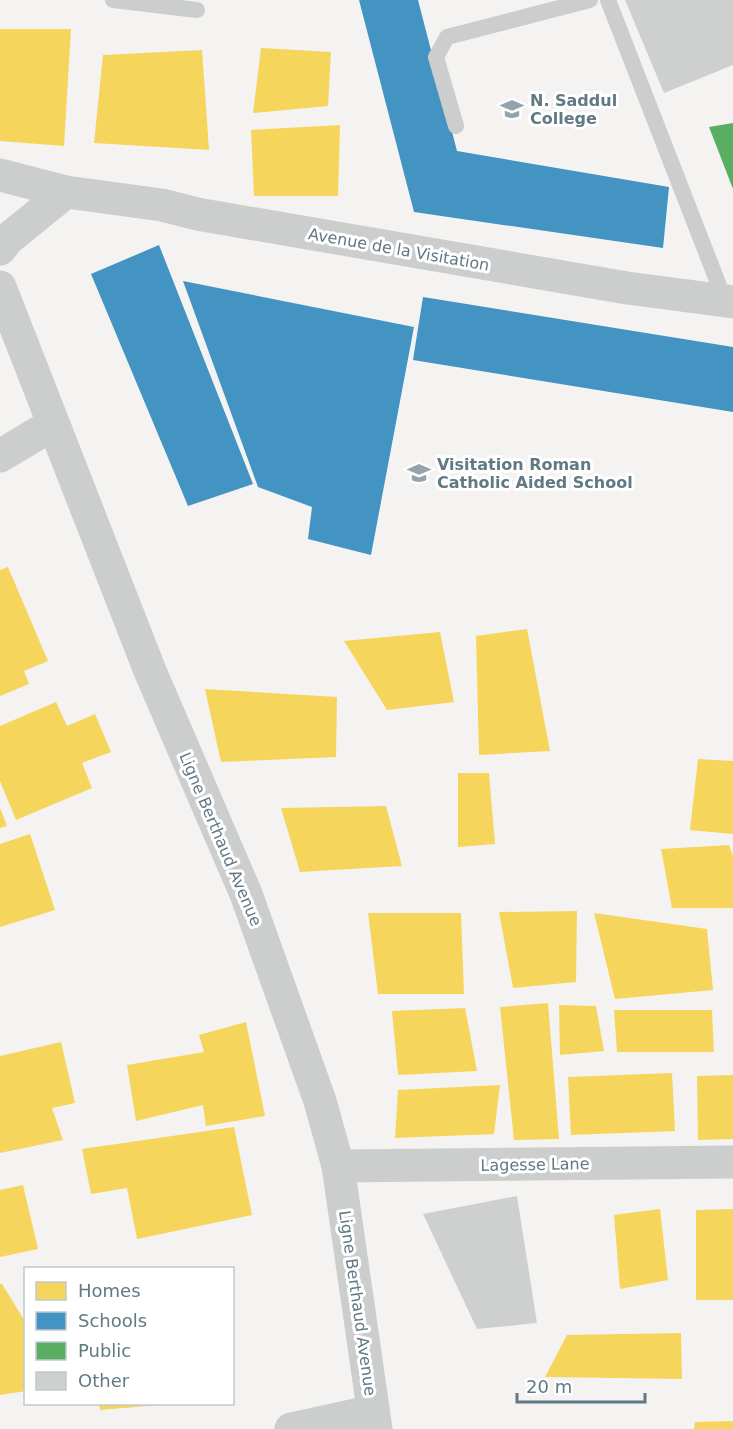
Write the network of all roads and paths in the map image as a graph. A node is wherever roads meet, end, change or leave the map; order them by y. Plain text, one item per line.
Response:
1 (113, 0) edge
2 (591, 0) edge
3 (608, 0) edge
4 (197, 10) dead end
5 (456, 126) dead end
6 (0, 175) edge
7 (66, 192) junction
8 (0, 249) edge
9 (0, 287) edge
10 (729, 301) edge
11 (53, 424) junction
12 (0, 456) edge
13 (733, 1162) edge
14 (338, 1166) junction
15 (375, 1420) edge
16 (291, 1429) edge

1 - 4 lane
2 - 5 lane
3 - 10 lane
6 - 7 street, Avenue de la Visitation
7 - 8 street
7 - 10 street, Avenue de la Visitation
9 - 11 street, Ligne Berthaud Avenue
11 - 12 street
11 - 14 street, Ligne Berthaud Avenue
13 - 14 street, Lagesse Lane
14 - 15 street, Ligne Berthaud Avenue
15 - 16 street

